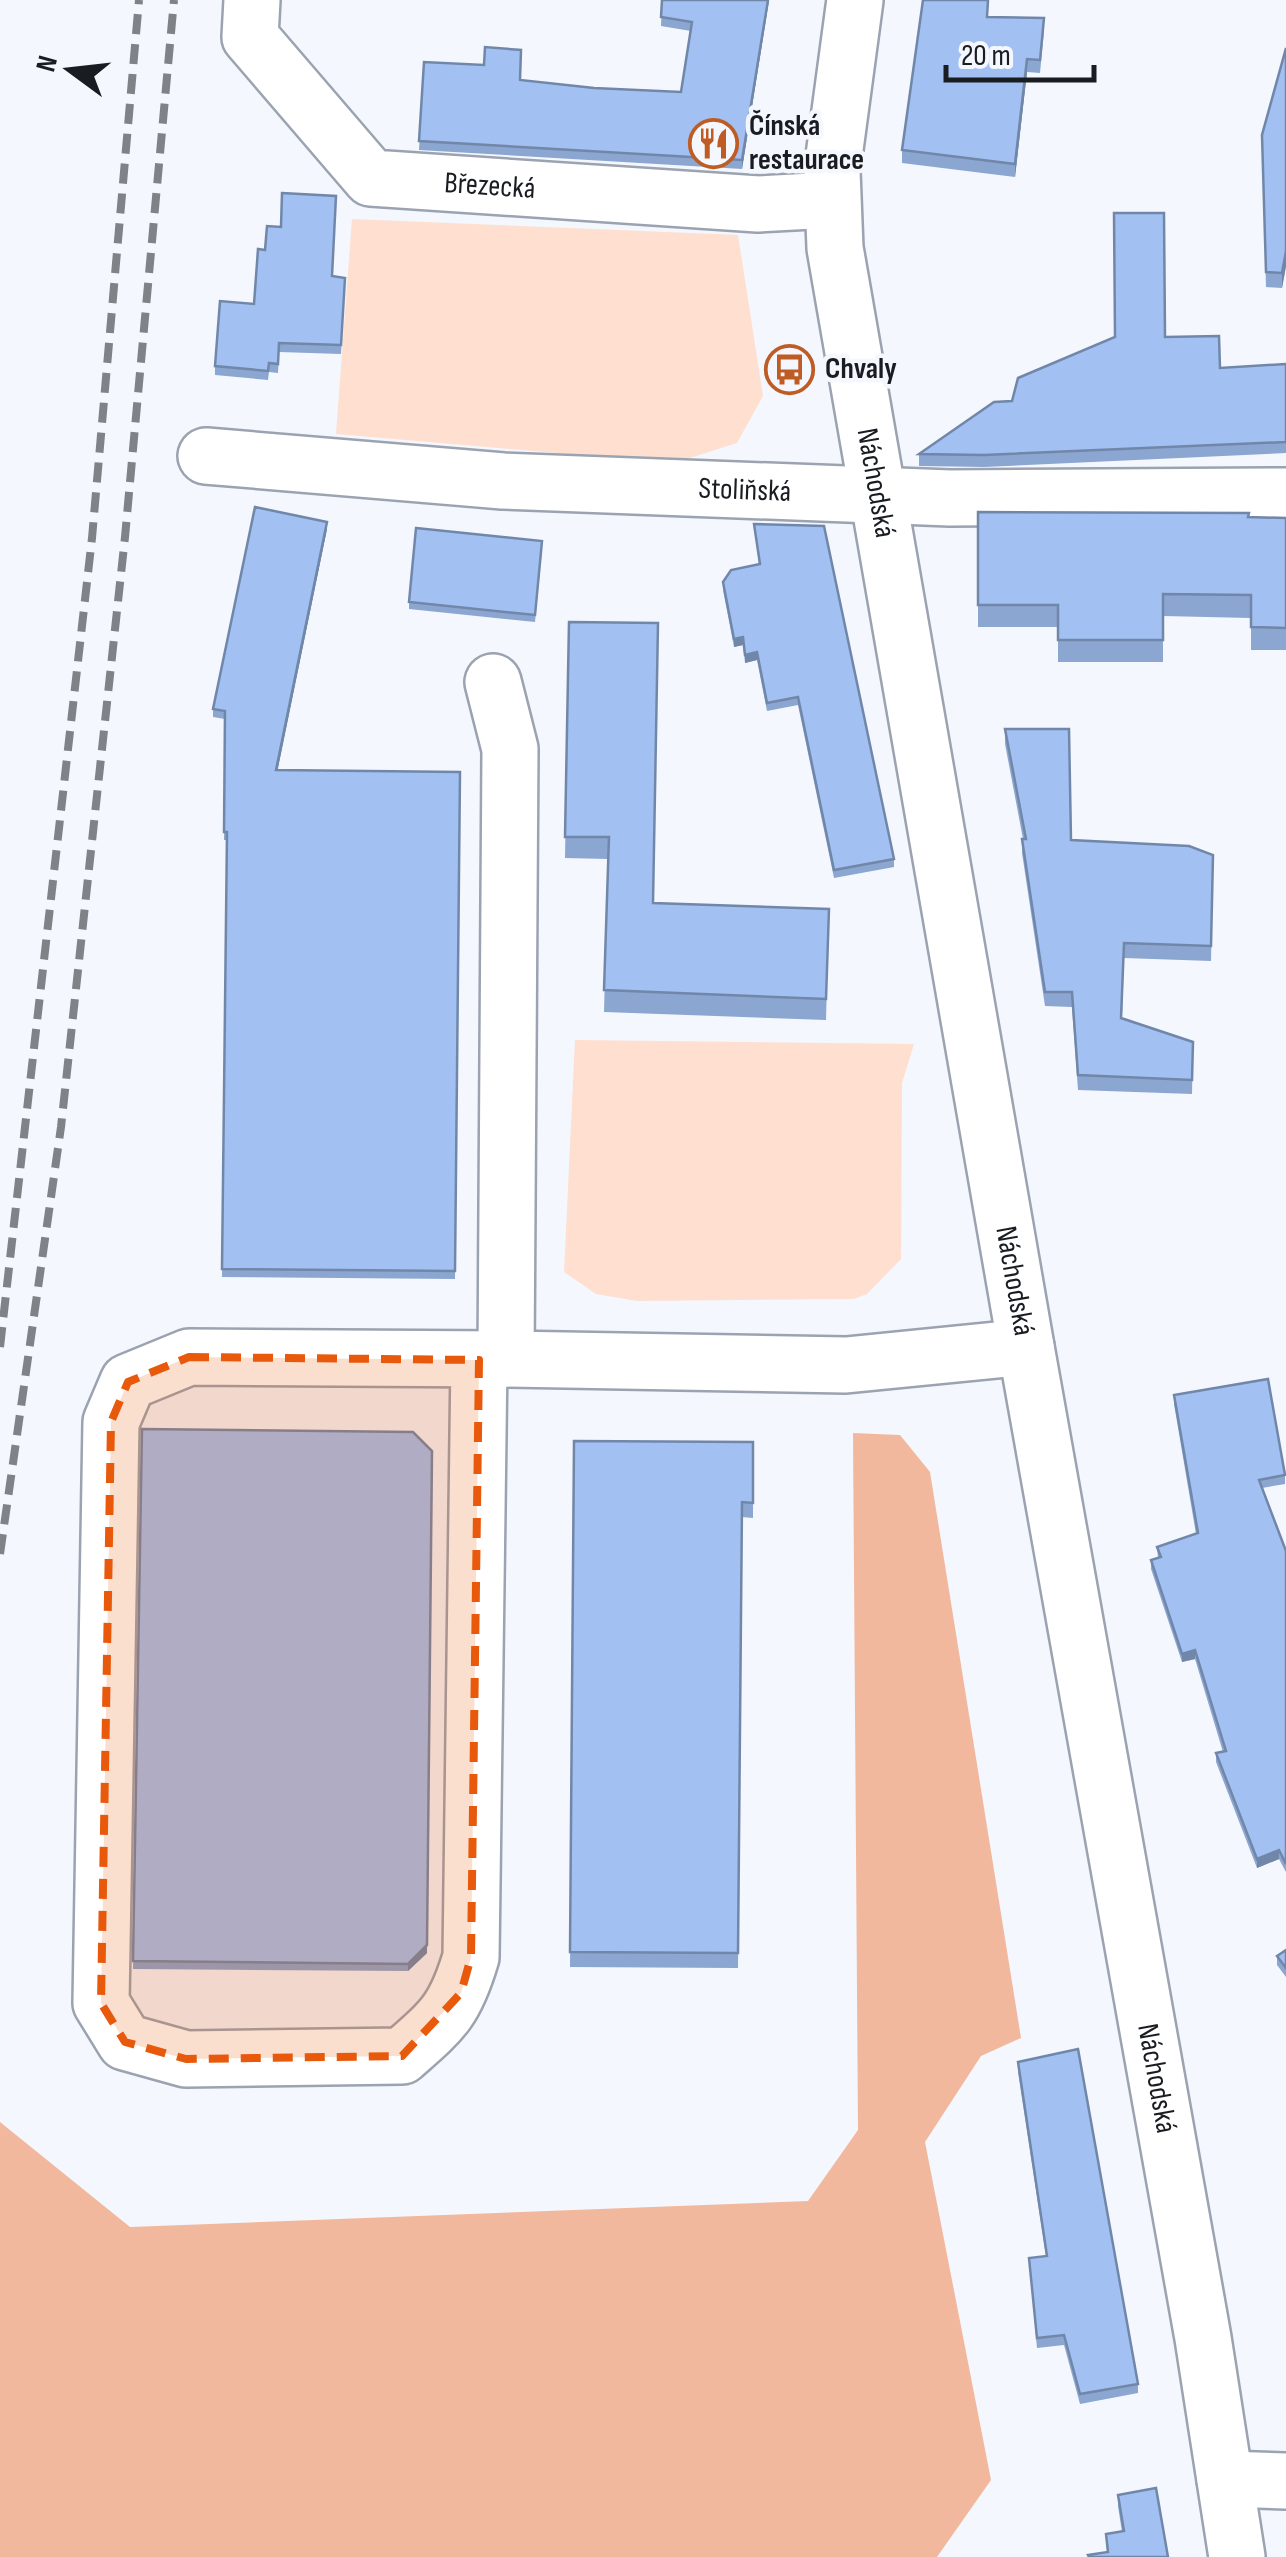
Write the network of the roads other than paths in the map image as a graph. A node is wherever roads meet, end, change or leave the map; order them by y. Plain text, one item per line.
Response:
1 (252, 0) edge
2 (855, 0) edge
3 (832, 200) junction
4 (206, 456) dead end
5 (876, 495) junction
6 (1286, 496) edge
7 (492, 682) dead end
8 (1026, 1347) junction
9 (493, 1360) junction
10 (1225, 2479) junction
11 (1286, 2481) edge
12 (1237, 2557) edge

1 - 3 street, Březecká
2 - 3 street, Náchodská
3 - 5 street, Náchodská
4 - 5 street, Stoliňská
5 - 6 street, Stoliňská
5 - 8 street, Náchodská
7 - 9 street
8 - 9 street
8 - 10 street, Náchodská
9 - 9 street
10 - 11 street
10 - 12 street, Náchodská

